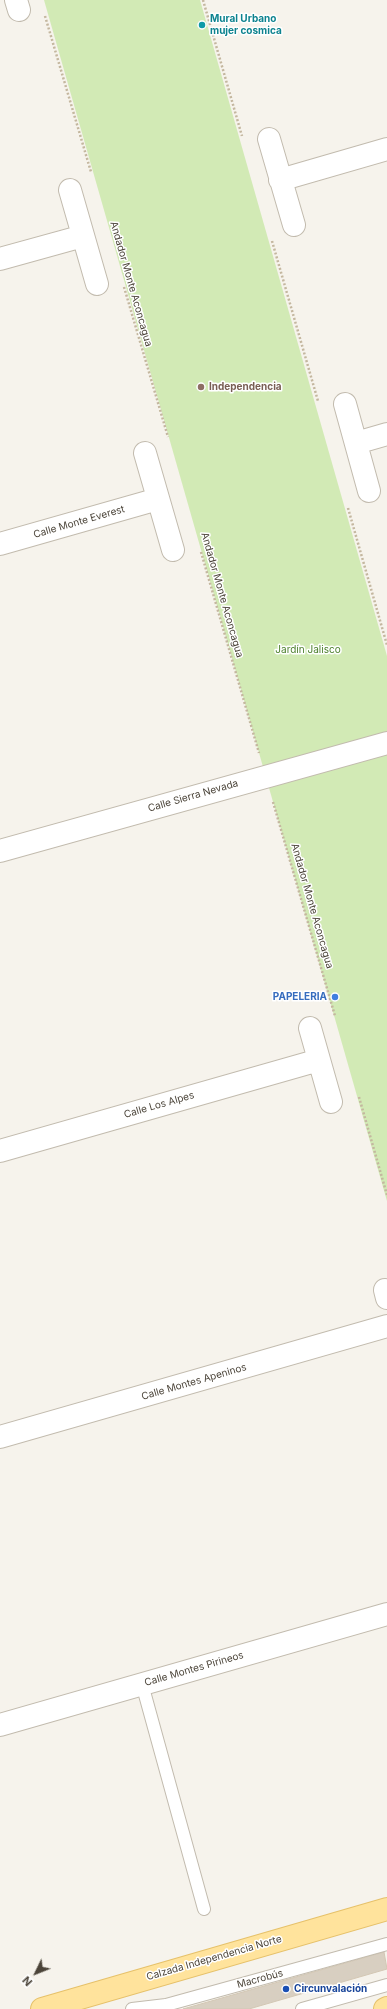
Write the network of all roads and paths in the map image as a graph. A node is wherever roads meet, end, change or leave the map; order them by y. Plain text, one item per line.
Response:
1 (203, 0) edge
2 (45, 15) dead end
3 (242, 138) dead end
4 (269, 139) dead end
5 (387, 149) edge
6 (92, 177) dead end
7 (280, 180) junction
8 (70, 190) dead end
9 (294, 225) dead end
10 (83, 236) junction
11 (271, 238) dead end
12 (0, 260) edge
13 (97, 284) dead end
14 (123, 284) dead end
15 (344, 404) dead end
16 (319, 407) dead end
17 (387, 434) edge
18 (168, 438) dead end
19 (356, 443) junction
20 (145, 453) dead end
21 (369, 491) dead end
22 (158, 499) junction
23 (348, 507) dead end
24 (0, 544) edge
25 (199, 546) dead end
26 (173, 550) dead end
27 (387, 645) edge
28 (387, 743) edge
29 (266, 776) junction
30 (0, 851) edge
31 (336, 1020) dead end
32 (310, 1028) dead end
33 (319, 1060) junction
34 (358, 1096) dead end
35 (331, 1102) dead end
36 (0, 1151) edge
37 (387, 1195) edge
38 (387, 1326) edge
39 (0, 1437) edge
40 (387, 1614) edge
41 (142, 1684) junction
42 (0, 1725) edge
43 (204, 1909) dead end
44 (387, 1909) edge
45 (387, 1944) edge
46 (387, 1985) edge
47 (42, 2009) edge
48 (132, 2009) edge
49 (302, 2009) edge

1 - 3 path
2 - 6 path
4 - 7 street
5 - 7 street
7 - 9 street
8 - 10 street
10 - 12 street
10 - 13 street
11 - 16 path
14 - 18 path, Andador Monte Aconcagua
15 - 19 street
17 - 19 street
19 - 21 street
20 - 22 street
22 - 24 street, Calle Monte Everest
22 - 26 street
23 - 27 path
25 - 29 path, Andador Monte Aconcagua
28 - 29 street, Calle Sierra Nevada
29 - 30 street, Calle Sierra Nevada
29 - 31 path, Andador Monte Aconcagua
32 - 33 street
33 - 35 street
33 - 36 street, Calle Los Alpes
34 - 37 path
38 - 39 street, Calle Montes Apeninos
40 - 41 street, Calle Montes Pirineos
41 - 42 street, Calle Montes Pirineos
41 - 43 lane
44 - 47 main road, Calzada Independencia Norte
45 - 48 lane, Macrobús
46 - 49 lane

